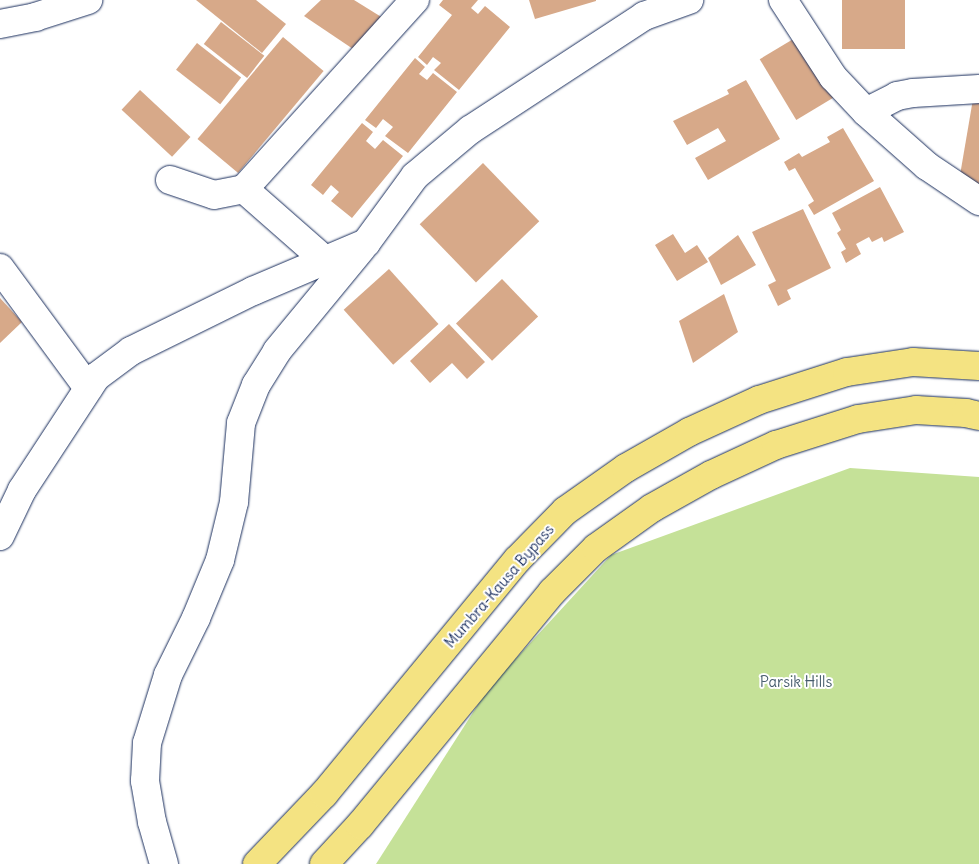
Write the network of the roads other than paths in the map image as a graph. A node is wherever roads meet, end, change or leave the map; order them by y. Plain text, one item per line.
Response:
1 (88, 0) edge
2 (415, 0) edge
3 (689, 0) edge
4 (783, 0) edge
5 (0, 24) edge
6 (979, 89) edge
7 (866, 112) junction
8 (170, 180) dead end
9 (244, 189) junction
10 (979, 201) edge
11 (366, 243) junction
12 (327, 262) junction
13 (0, 268) edge
14 (979, 366) edge
15 (88, 388) junction
16 (979, 416) edge
17 (0, 536) edge
18 (164, 864) edge
19 (257, 864) edge
20 (324, 864) edge

1 - 5 street
2 - 9 street
3 - 11 street
4 - 7 street
6 - 7 street
7 - 10 street
8 - 9 street
9 - 12 street
11 - 12 street
11 - 18 street
12 - 15 street
13 - 15 street
14 - 19 highway, Mumbra-Kausa Bypass
15 - 17 street
16 - 20 highway

